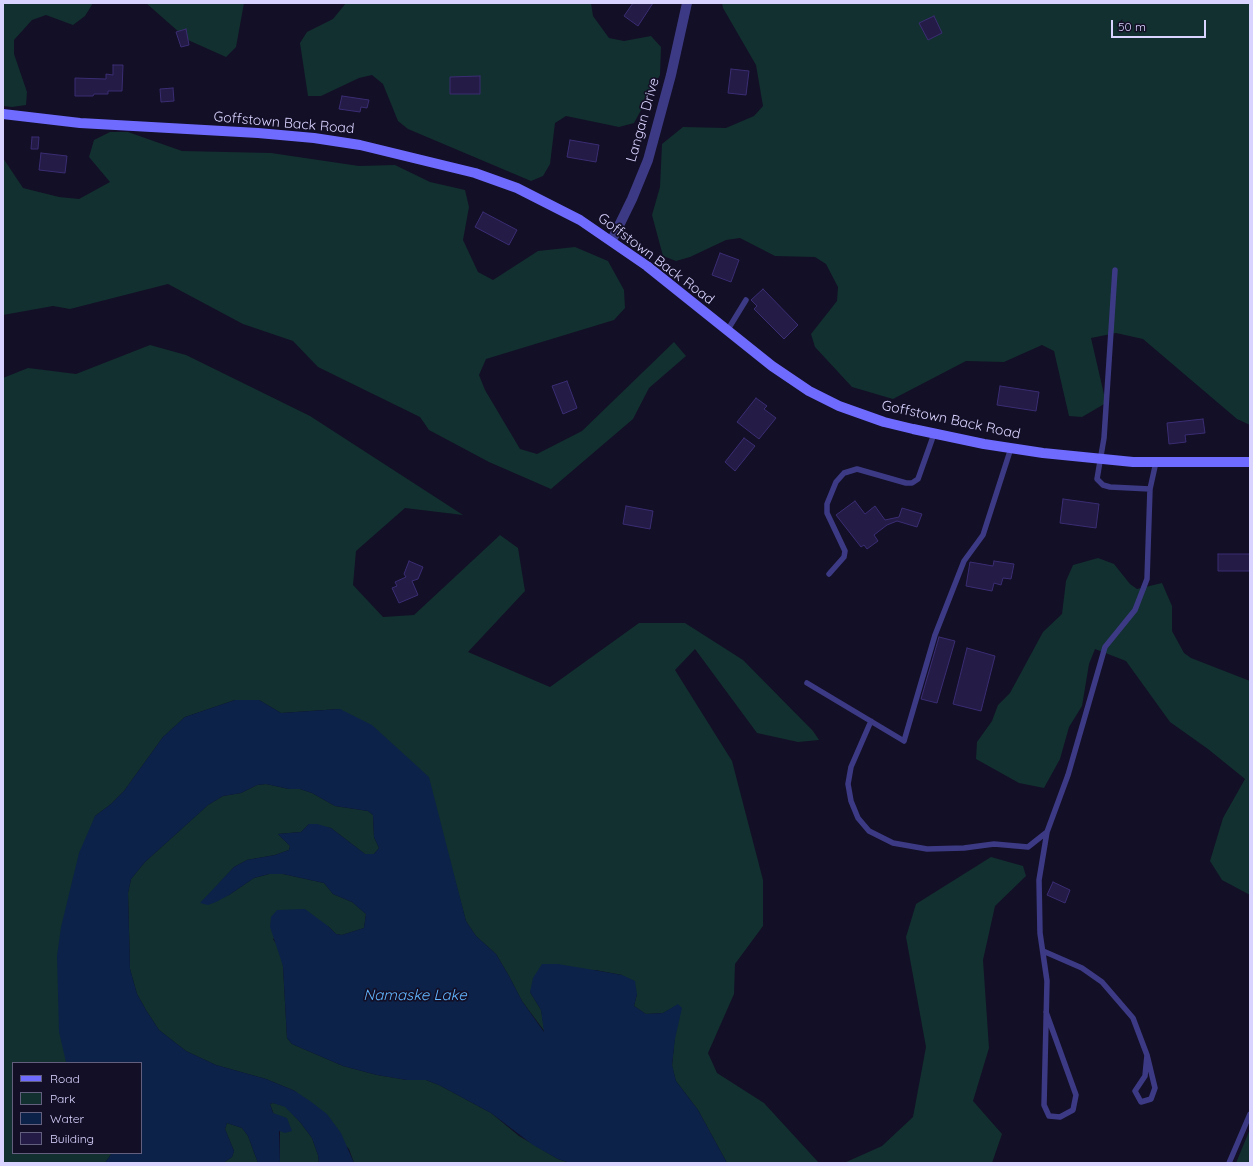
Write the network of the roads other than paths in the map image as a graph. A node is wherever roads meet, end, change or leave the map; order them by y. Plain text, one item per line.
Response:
1 (687, 3) edge
2 (3, 114) edge
3 (612, 240) junction
4 (1115, 270) dead end
5 (746, 300) dead end
6 (727, 331) junction
7 (934, 434) junction
8 (1011, 448) junction
9 (1100, 459) junction
10 (1156, 462) junction
11 (1250, 462) edge
12 (1150, 489) junction
13 (830, 574) dead end
14 (807, 683) dead end
15 (871, 721) junction
16 (1046, 832) junction
17 (1043, 951) junction
18 (1046, 1012) junction
19 (1147, 1055) junction
20 (1250, 1114) edge
21 (1229, 1163) edge

1 - 3 street, Langan Drive
2 - 3 main road, Goffstown Back Road
3 - 6 main road, Goffstown Back Road
4 - 9 lane
5 - 6 lane
6 - 7 main road, Goffstown Back Road
7 - 8 main road, Goffstown Back Road
7 - 13 lane
8 - 9 main road, Goffstown Back Road
8 - 15 lane
9 - 10 main road, Goffstown Back Road
9 - 12 lane
10 - 11 main road, Goffstown Back Road
10 - 12 lane
12 - 16 lane
14 - 15 lane
15 - 16 lane
16 - 17 lane
17 - 18 lane
17 - 19 lane
18 - 18 lane
19 - 19 lane
20 - 21 lane

